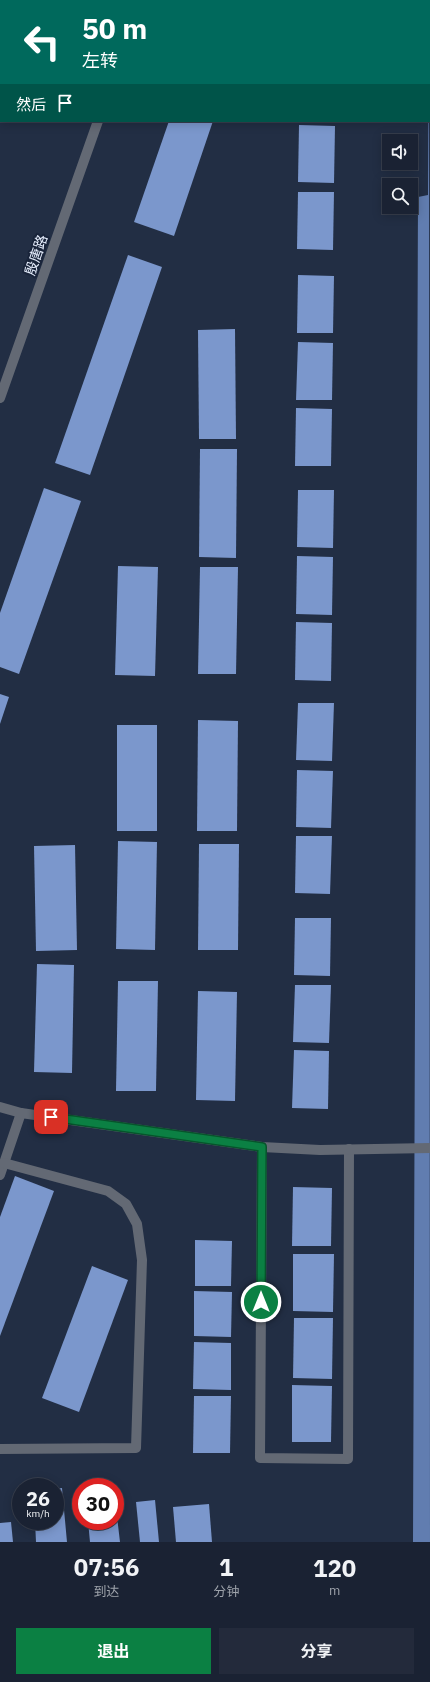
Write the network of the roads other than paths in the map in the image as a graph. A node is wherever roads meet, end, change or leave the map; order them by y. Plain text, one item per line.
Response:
1 (98, 122) edge
2 (0, 398) edge
3 (0, 1107) edge
4 (20, 1113) junction
5 (262, 1147) junction
6 (430, 1148) edge
7 (349, 1149) junction
8 (4, 1163) junction
9 (0, 1175) edge
10 (0, 1449) edge

1 - 2 street, 殷唐路
3 - 4 street
4 - 5 street
4 - 8 street
5 - 7 street
5 - 7 street
6 - 7 street
8 - 9 street
8 - 10 street

